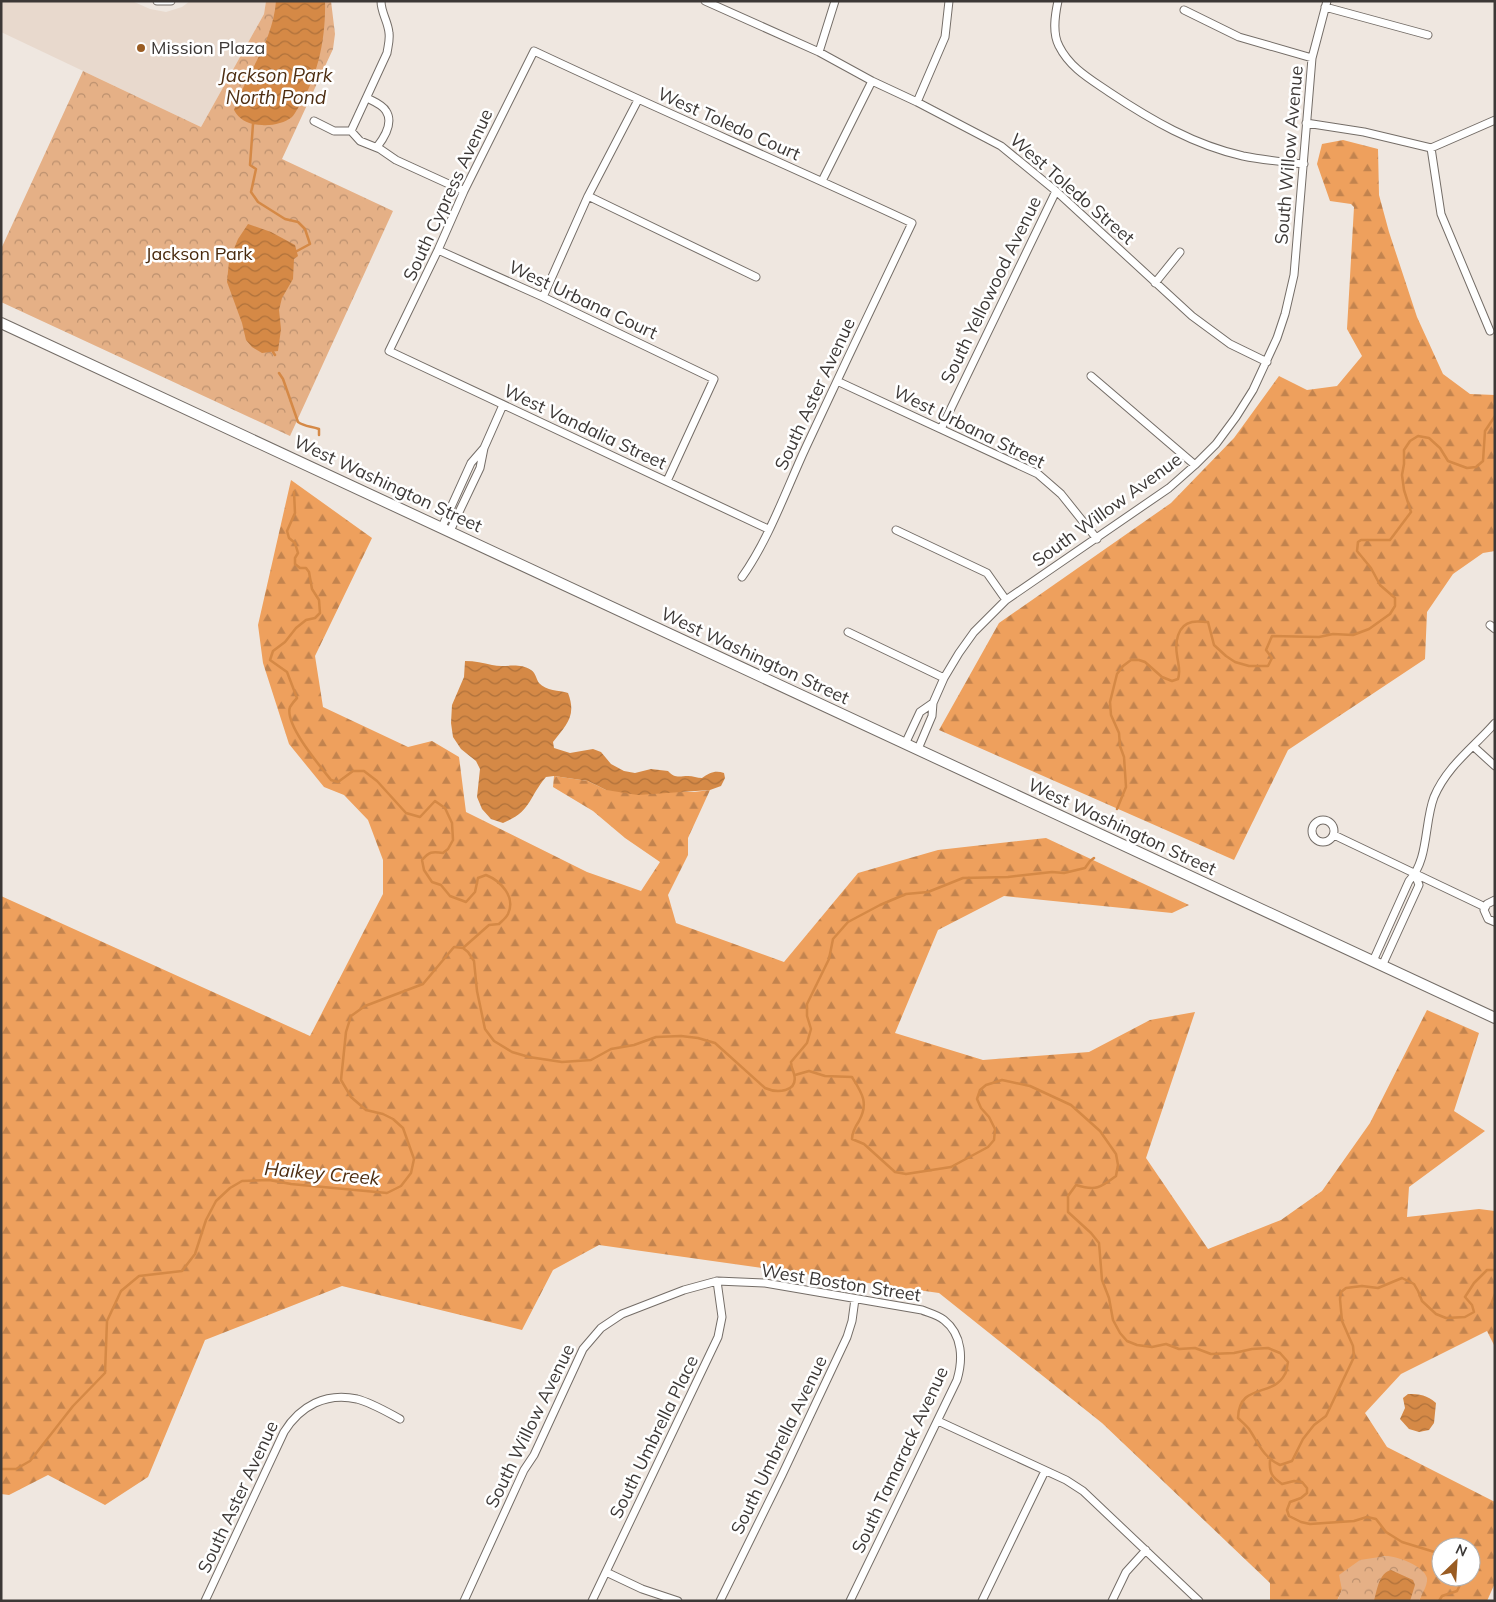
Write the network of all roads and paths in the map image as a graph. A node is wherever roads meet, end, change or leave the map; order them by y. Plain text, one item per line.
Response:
1 (157, 1) edge
2 (171, 1) edge
3 (381, 1) edge
4 (835, 1) edge
5 (949, 1) edge
6 (1058, 1) edge
7 (710, 2) edge
8 (1326, 4) edge
9 (1184, 10) dead end
10 (1428, 35) dead end
11 (534, 51) joint
12 (819, 52) junction
13 (1312, 58) junction
14 (872, 81) junction
15 (367, 98) junction
16 (638, 100) junction
17 (917, 102) junction
18 (1495, 120) edge
19 (314, 122) dead end
20 (1306, 123) junction
21 (351, 131) junction
22 (377, 147) junction
23 (1432, 148) junction
24 (1304, 164) junction
25 (822, 181) junction
26 (1056, 191) junction
27 (464, 192) junction
28 (588, 196) junction
29 (912, 223) joint
30 (438, 250) junction
31 (1180, 252) dead end
32 (756, 277) dead end
33 (1155, 283) junction
34 (543, 297) junction
35 (1, 323) edge
36 (1490, 330) dead end
37 (389, 351) joint
38 (1268, 362) junction
39 (1091, 376) dead end
40 (837, 381) junction
41 (504, 406) junction
42 (940, 429) junction
43 (1195, 465) junction
44 (667, 481) junction
45 (446, 529) junction
46 (768, 529) junction
47 (896, 530) dead end
48 (1097, 539) junction
49 (742, 577) dead end
50 (1006, 600) junction
51 (848, 632) dead end
52 (944, 678) junction
53 (933, 703) junction
54 (1495, 723) edge
55 (905, 744) junction
56 (1473, 746) junction
57 (918, 750) junction
58 (1495, 766) edge
59 (1334, 835) dead end
60 (1415, 874) junction
61 (1495, 900) edge
62 (1485, 907) junction
63 (1495, 922) edge
64 (1372, 961) junction
65 (1382, 966) junction
66 (1495, 1018) edge
67 (717, 1281) junction
68 (855, 1299) junction
69 (953, 1330) joint
70 (400, 1419) dead end
71 (938, 1421) junction
72 (1044, 1471) junction
73 (1146, 1550) junction
74 (606, 1572) junction
75 (205, 1601) edge
76 (464, 1601) edge
77 (592, 1601) edge
78 (678, 1601) edge
79 (720, 1601) edge
80 (850, 1601) edge
81 (982, 1601) edge
82 (1112, 1601) edge
83 (1200, 1601) edge

1 - 2 street
3 - 15 street
4 - 12 street
5 - 17 street
6 - 24 street
7 - 12 street, West Toledo Street
8 - 10 street
8 - 13 street, South Willow Avenue
9 - 13 street
11 - 16 street, West Toledo Court
11 - 27 street, South Cypress Avenue
12 - 14 street, West Toledo Street
13 - 20 street, South Willow Avenue
14 - 17 street, West Toledo Street
14 - 25 street
15 - 21 street
15 - 22 street
16 - 25 street, West Toledo Court
16 - 28 street
17 - 26 street, West Toledo Street
18 - 23 street
19 - 21 street
20 - 23 street
20 - 24 street, South Willow Avenue
21 - 22 street
22 - 27 street
23 - 36 street
24 - 38 street, South Willow Avenue
25 - 29 street, West Toledo Court
26 - 33 street, West Toledo Street
26 - 42 street, South Yellowood Avenue
27 - 30 street, South Cypress Avenue
28 - 32 street
28 - 34 street
29 - 40 street, South Aster Avenue
30 - 34 street, West Urbana Court
30 - 37 street, South Cypress Avenue
31 - 33 street
33 - 38 street, West Toledo Street
34 - 44 street, West Urbana Court
35 - 45 main road, West Washington Street
37 - 41 street, West Vandalia Street
38 - 43 street, South Willow Avenue
39 - 43 street
40 - 42 street, West Urbana Street
40 - 46 street, South Aster Avenue
41 - 44 street, West Vandalia Street
41 - 45 street
42 - 48 street, West Urbana Street
43 - 48 street, South Willow Avenue
44 - 46 street, West Vandalia Street
45 - 55 main road, West Washington Street
46 - 49 street, South Aster Avenue
47 - 50 street
48 - 50 street, South Willow Avenue
50 - 52 street, South Willow Avenue
51 - 52 street
52 - 53 street, South Willow Avenue
53 - 55 street, South Willow Avenue
53 - 57 street, South Willow Avenue
54 - 56 street
55 - 57 main road, West Washington Street
56 - 58 street
56 - 60 street
57 - 64 main road, West Washington Street
59 - 60 street
60 - 62 street
60 - 64 street
60 - 65 street
61 - 62 street
62 - 63 street
64 - 65 main road, West Washington Street
65 - 66 main road, West Washington Street
67 - 68 street, West Boston Street
67 - 74 street, South Umbrella Place
67 - 76 street, South Willow Avenue
68 - 69 street, West Boston Street
68 - 79 street, South Umbrella Avenue
69 - 71 street, South Tamarack Avenue
70 - 75 street, South Aster Avenue
71 - 72 street
71 - 80 street, South Tamarack Avenue
72 - 73 street
72 - 81 street
73 - 82 street
73 - 83 street
74 - 77 street, South Umbrella Place
74 - 78 street

